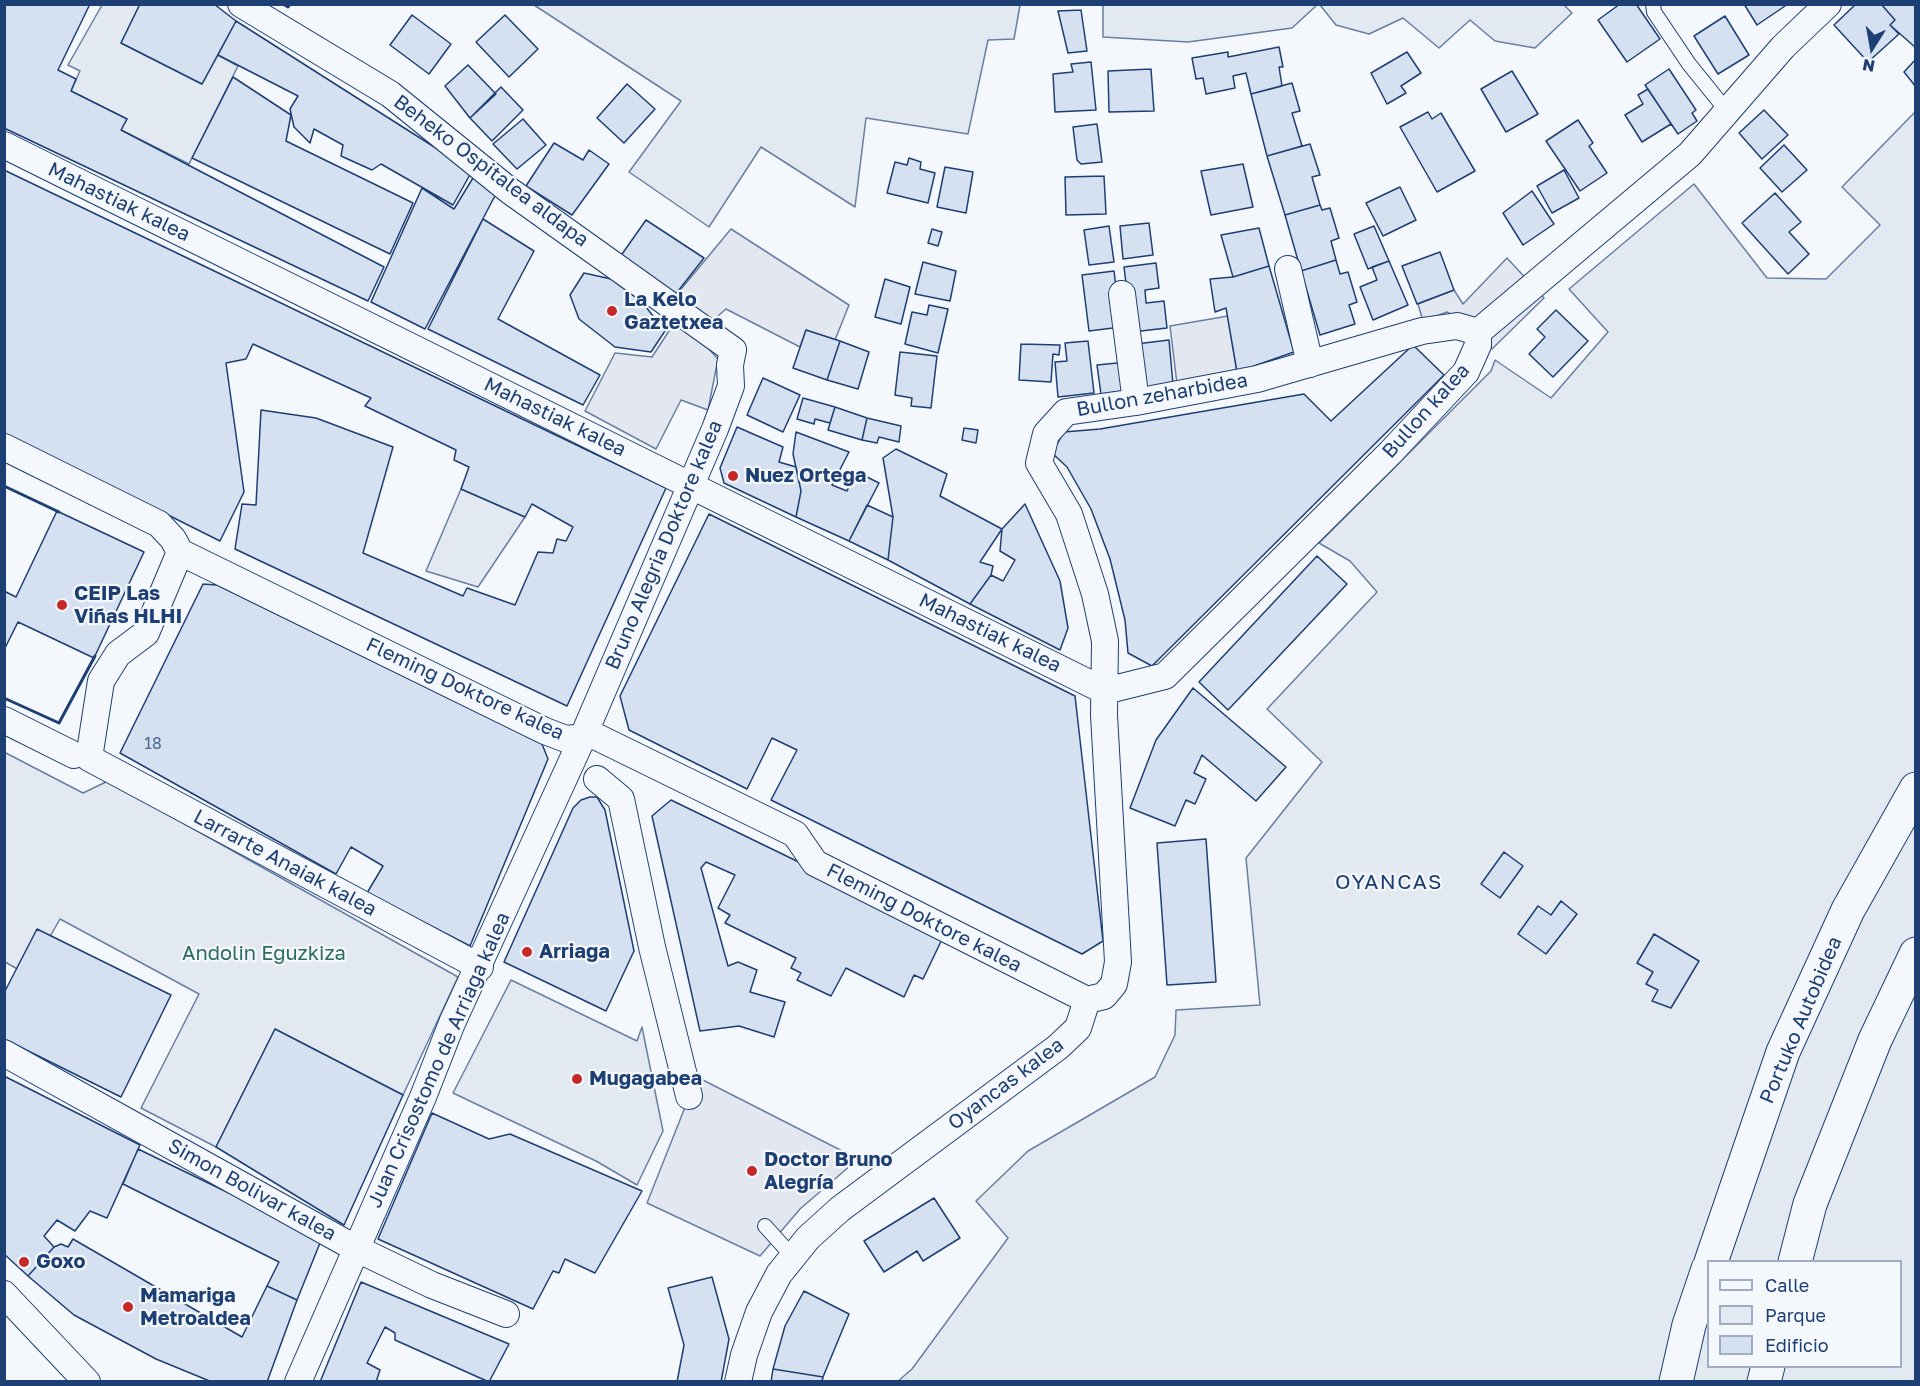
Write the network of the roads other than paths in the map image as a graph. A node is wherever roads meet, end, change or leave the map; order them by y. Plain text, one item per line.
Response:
1 (241, 4) edge
2 (1653, 4) edge
3 (1828, 4) edge
4 (1727, 111) junction
5 (4, 145) edge
6 (1288, 269) dead end
7 (1122, 294) dead end
8 (1478, 332) junction
9 (734, 350) joint
10 (1310, 363) junction
11 (1136, 402) junction
12 (4, 447) edge
13 (690, 485) junction
14 (180, 552) junction
15 (1105, 691) junction
16 (4, 720) edge
17 (582, 739) junction
18 (82, 756) junction
19 (597, 779) dead end
20 (1916, 789) edge
21 (1916, 954) edge
22 (480, 967) junction
23 (1087, 1000) junction
24 (4, 1053) edge
25 (689, 1096) dead end
26 (765, 1226) dead end
27 (355, 1248) junction
28 (793, 1257) junction
29 (1712, 1260) edge
30 (1796, 1260) edge
31 (1707, 1272) edge
32 (4, 1294) edge
33 (506, 1314) dead end
34 (87, 1382) edge
35 (298, 1382) edge
36 (738, 1382) edge
37 (1676, 1382) edge

1 - 9 street, Beheko Ospitalea aldapa
2 - 4 lane
3 - 4 street
4 - 8 street
5 - 13 street, Mahastiak kalea
6 - 10 street
7 - 11 street
8 - 10 street, Bullon zeharbidea
8 - 15 street, Bullon kalea
9 - 13 street, Bruno Alegria Doktore kalea
10 - 11 street, Bullon zeharbidea
11 - 15 street, Bullon zeharbidea
12 - 14 street, Fleming Doktore kalea
13 - 15 street, Mahastiak kalea
13 - 17 street, Bruno Alegria Doktore kalea
14 - 17 street, Fleming Doktore kalea
14 - 18 street
15 - 23 street
16 - 18 street, Larrarte Anaiak kalea
17 - 22 street, Juan Crisostomo de Arriaga kalea
17 - 23 street, Fleming Doktore kalea
18 - 22 street, Larrarte Anaiak kalea
19 - 25 street
20 - 29 highway, Portuko Autobidea
21 - 30 highway
22 - 27 street, Juan Crisostomo de Arriaga kalea
23 - 28 street, Oyancas kalea
24 - 27 street, Simon Bolivar kalea
26 - 28 lane
27 - 33 street, Simon Bolivar kalea
27 - 35 street, Juan Crisostomo de Arriaga kalea
28 - 36 street, Oyancas kalea
31 - 37 highway
32 - 34 street

